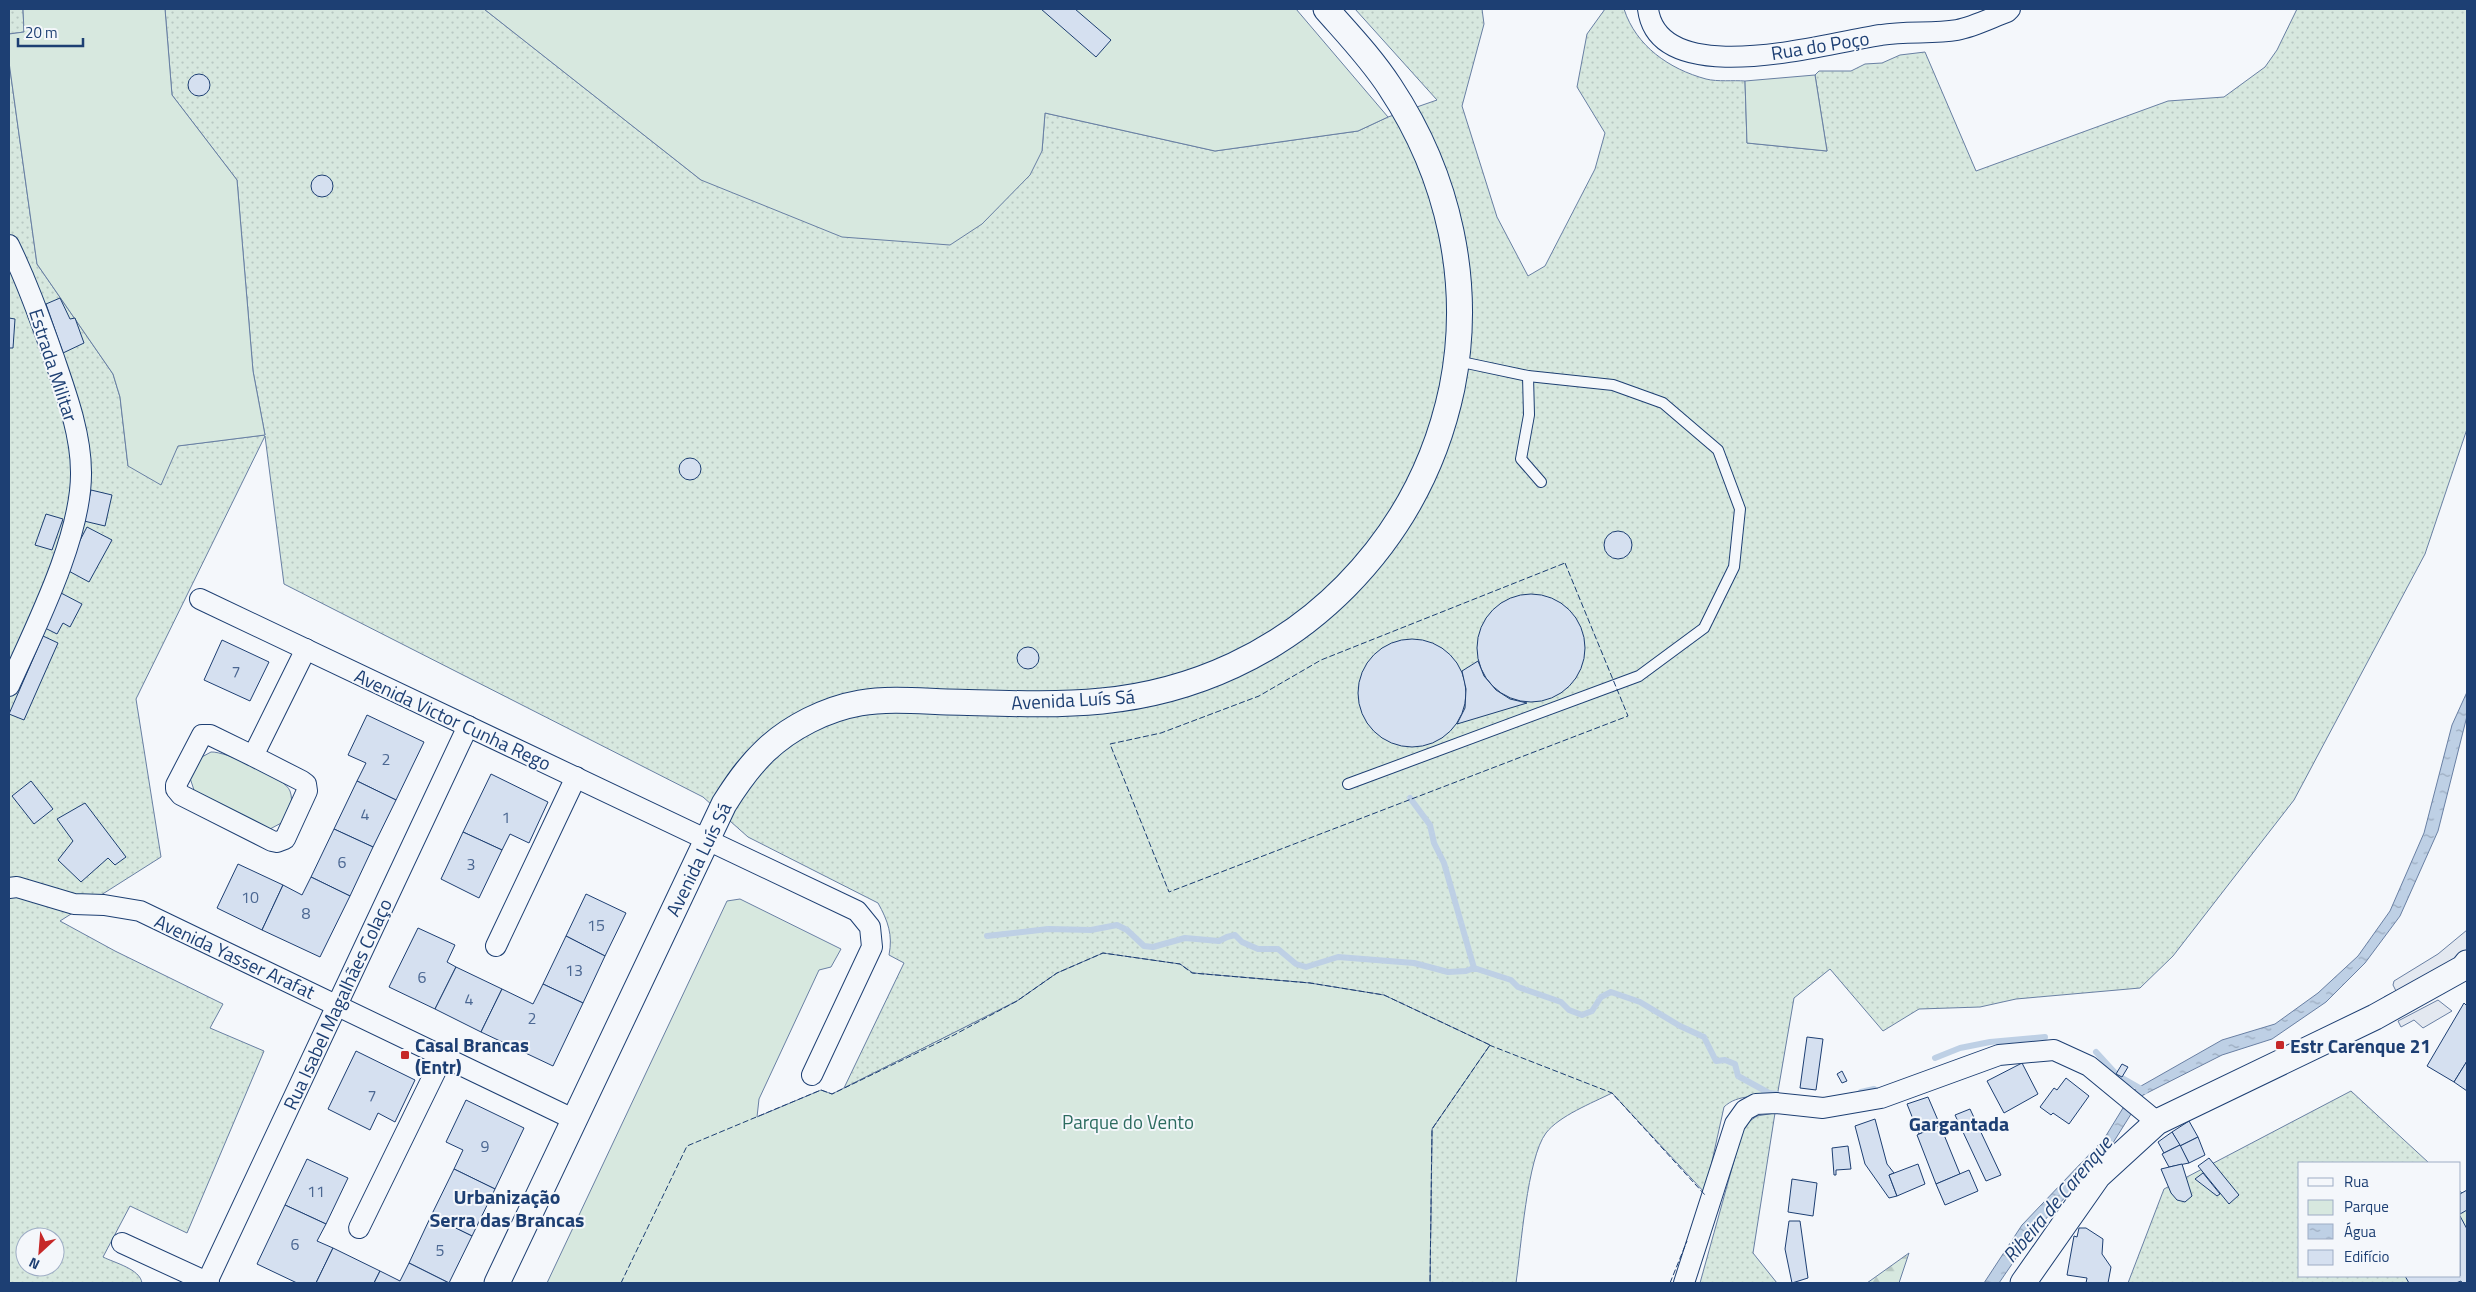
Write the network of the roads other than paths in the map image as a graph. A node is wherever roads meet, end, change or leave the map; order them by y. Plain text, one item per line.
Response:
1 (1326, 9) edge
2 (1648, 9) edge
3 (2010, 9) edge
4 (9, 245) edge
5 (1457, 361) junction
6 (1528, 376) junction
7 (1541, 482) dead end
8 (200, 599) dead end
9 (306, 649) junction
10 (9, 686) edge
11 (468, 726) junction
12 (253, 756) junction
13 (576, 777) junction
14 (1348, 784) dead end
15 (706, 840) junction
16 (9, 888) edge
17 (496, 946) dead end
18 (2467, 963) edge
19 (338, 1004) junction
20 (443, 1056) junction
21 (812, 1075) dead end
22 (2149, 1115) junction
23 (573, 1119) junction
24 (359, 1228) dead end
25 (122, 1243) dead end
26 (171, 1276) edge
27 (208, 1283) edge
28 (497, 1283) edge
29 (1684, 1283) edge
30 (2023, 1283) edge

1 - 5 street, Avenida Luís Sá
2 - 3 street, Rua do Poço
4 - 10 street, Estrada Militar
5 - 6 lane
5 - 15 street, Avenida Luís Sá
6 - 7 lane
6 - 14 lane
8 - 9 street, Avenida Victor Cunha Rego
9 - 11 street, Avenida Victor Cunha Rego
9 - 12 street
11 - 13 street, Avenida Victor Cunha Rego
11 - 19 street, Rua Isabel Magalhães Colaço
12 - 12 street
13 - 15 street, Avenida Victor Cunha Rego
13 - 17 street
15 - 21 street, Avenida Victor Cunha Rego
15 - 23 street, Avenida Luís Sá
16 - 19 street, Avenida Yasser Arafat
18 - 22 street
19 - 20 street, Avenida Yasser Arafat
19 - 27 street, Rua Isabel Magalhães Colaço
20 - 23 street, Avenida Yasser Arafat
20 - 24 street
22 - 29 street
22 - 30 street
23 - 28 street, Avenida Luís Sá
25 - 26 street
26 - 27 street

